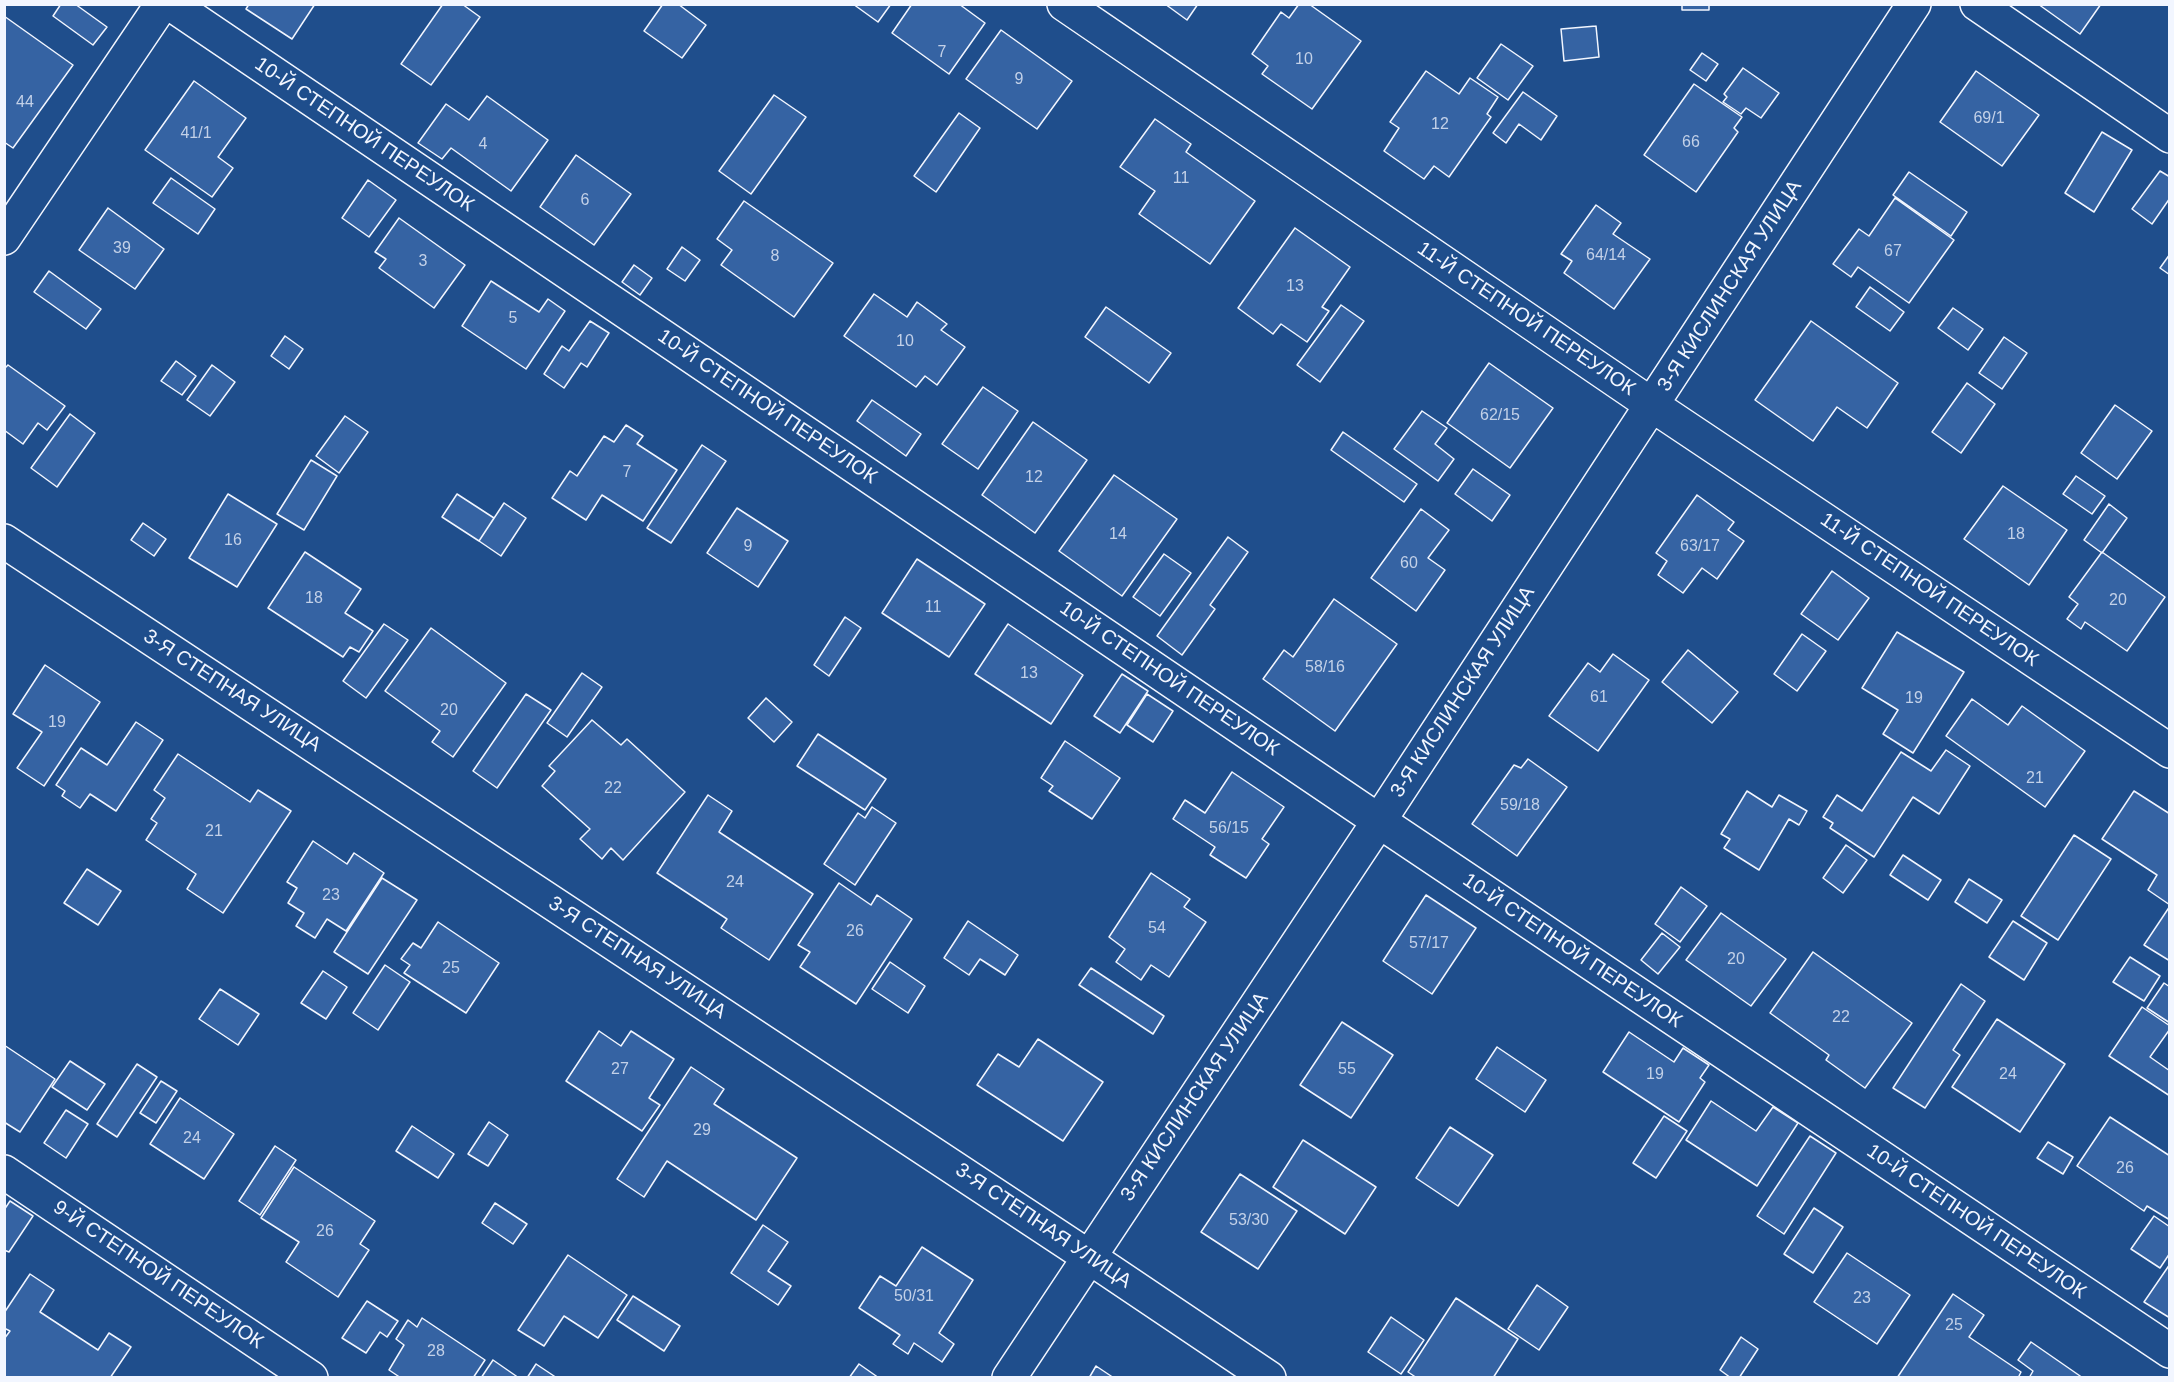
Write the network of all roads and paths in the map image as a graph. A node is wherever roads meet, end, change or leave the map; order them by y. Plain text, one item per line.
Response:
1 (162, 4) edge
2 (171, 4) edge
3 (1064, 4) edge
4 (1914, 4) edge
5 (1977, 4) edge
6 (2169, 136) edge
7 (4, 238) edge
8 (1652, 405) junction
9 (4, 541) edge
10 (2169, 751) edge
11 (1379, 821) junction
12 (4, 1172) edge
13 (1089, 1257) junction
14 (2169, 1352) edge
15 (310, 1377) edge
16 (1009, 1377) edge
17 (1269, 1377) edge

1 - 7 street
2 - 11 street, 10-Й СТЕПНОЙ ПЕРЕУЛОК
3 - 8 street, 11-Й СТЕПНОЙ ПЕРЕУЛОК
4 - 8 street, 3-Я КИСЛИНСКАЯ УЛИЦА
5 - 6 street
8 - 10 street, 11-Й СТЕПНОЙ ПЕРЕУЛОК
8 - 11 street, 3-Я КИСЛИНСКАЯ УЛИЦА
9 - 13 street, 3-Я СТЕПНАЯ УЛИЦА
11 - 13 street, 3-Я КИСЛИНСКАЯ УЛИЦА
11 - 14 street, 10-Й СТЕПНОЙ ПЕРЕУЛОК
12 - 15 street, 9-Й СТЕПНОЙ ПЕРЕУЛОК
13 - 16 street, 3-Я КИСЛИНСКАЯ УЛИЦА
13 - 17 street, 3-Я СТЕПНАЯ УЛИЦА

